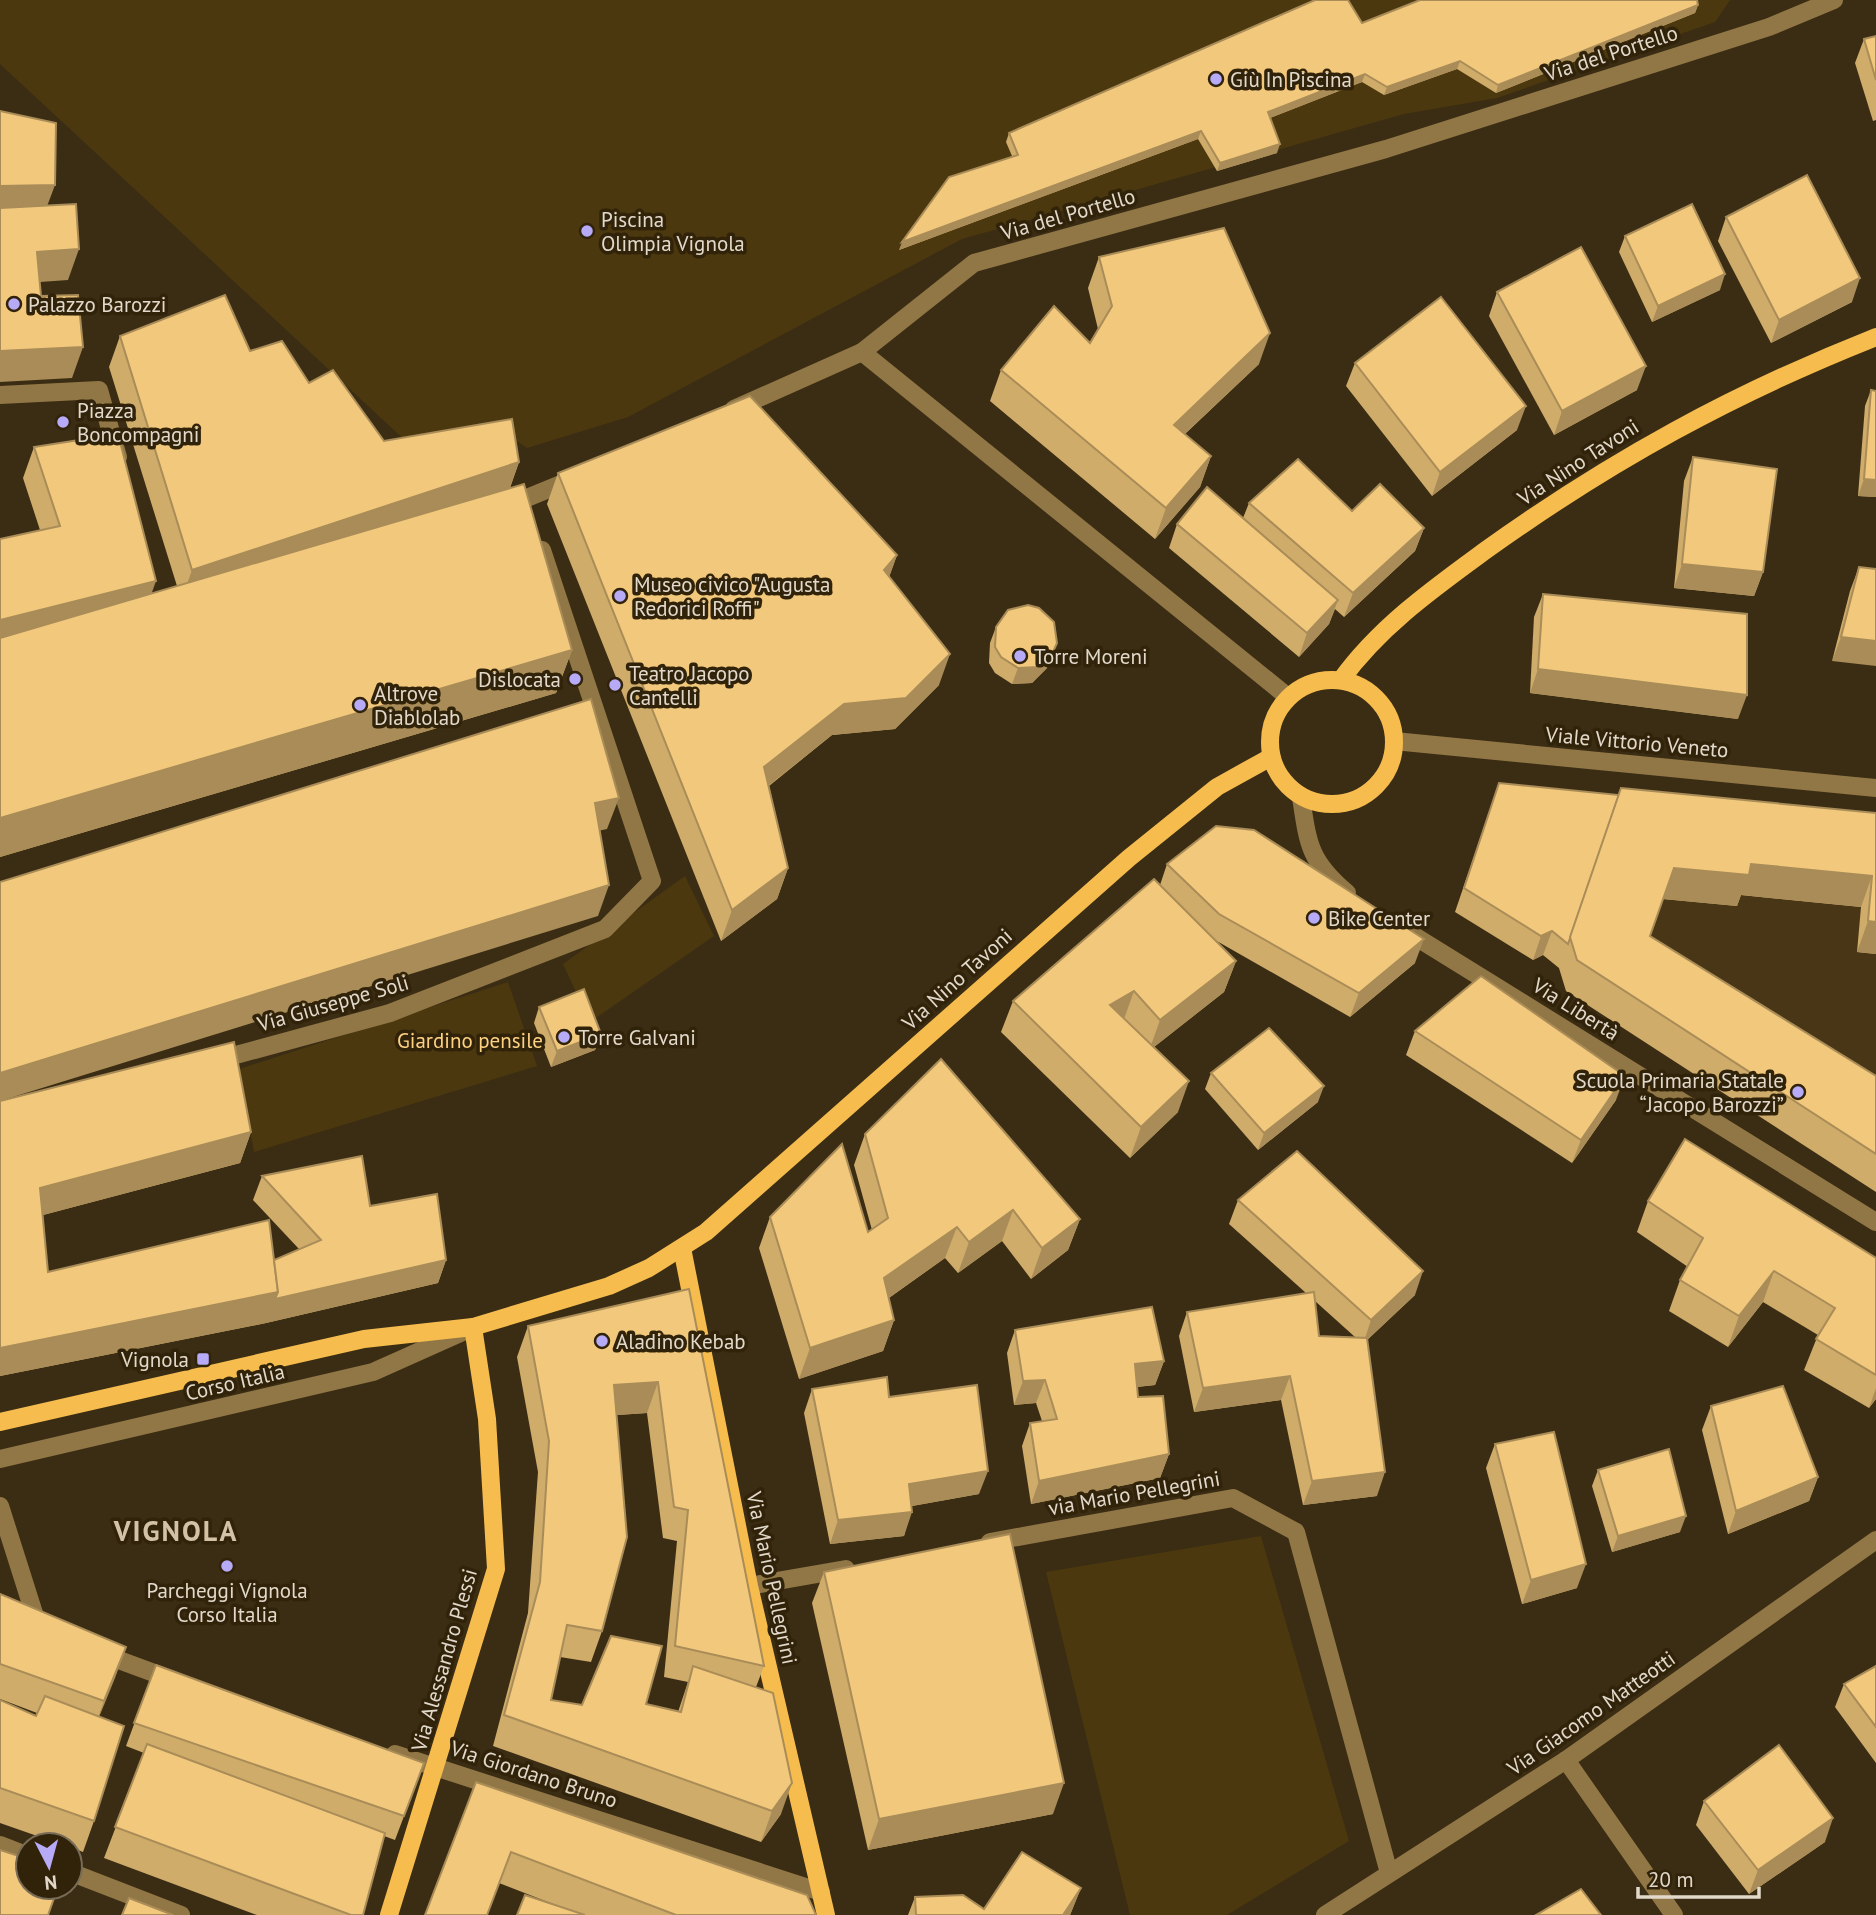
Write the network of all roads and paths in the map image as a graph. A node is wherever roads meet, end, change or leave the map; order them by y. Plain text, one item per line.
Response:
1 (1834, 0) edge
2 (1876, 337) edge
3 (862, 352) junction
4 (0, 396) edge
5 (712, 418) edge
6 (587, 473) edge
7 (123, 479) edge
8 (486, 513) edge
9 (529, 513) junction
10 (1341, 680) junction
11 (1288, 698) junction
12 (1394, 741) junction
13 (1271, 757) junction
14 (1876, 788) edge
15 (1301, 797) junction
16 (1360, 902) edge
17 (1384, 917) edge
18 (196, 1066) edge
19 (1876, 1222) edge
20 (682, 1248) junction
21 (473, 1327) junction
22 (0, 1422) edge
23 (0, 1459) edge
24 (0, 1506) edge
25 (1876, 1540) edge
26 (978, 1545) edge
27 (870, 1564) edge
28 (749, 1586) junction
29 (51, 1634) edge
30 (89, 1648) edge
31 (188, 1686) edge
32 (371, 1748) edge
33 (1566, 1760) junction
34 (437, 1766) junction
35 (1389, 1873) junction
36 (84, 1877) edge
37 (821, 1892) junction
38 (181, 1915) edge
39 (388, 1915) edge
40 (826, 1915) edge
41 (1325, 1915) edge
42 (1674, 1915) edge

1 - 3 street, Via del Portello
2 - 10 main road, Via Nino Tavoni
3 - 5 street, Via del Portello
3 - 11 street
4 - 7 street
6 - 9 street
8 - 9 street
9 - 18 street, Via Giuseppe Soli
10 - 11 main road
10 - 12 main road
11 - 13 main road
12 - 14 street, Viale Vittorio Veneto
12 - 15 main road
13 - 15 main road
13 - 20 main road, Via Nino Tavoni
15 - 16 street
17 - 19 street, Via Libertà
20 - 21 main road, Corso Italia
20 - 28 main road, Via Mario Pellegrini
21 - 22 main road, Corso Italia
21 - 23 street, Corso Italia
21 - 34 main road, Via Alessandro Plessi
24 - 29 street
25 - 33 street, Via Giacomo Matteotti
26 - 35 street, via Mario Pellegrini
27 - 28 street, via Mario Pellegrini
28 - 37 main road, Via Mario Pellegrini
30 - 31 street
32 - 34 street, Via Giordano Bruno
33 - 35 street, Via Giacomo Matteotti
33 - 42 street
34 - 37 street, Via Giordano Bruno
34 - 39 main road, Via Alessandro Plessi
35 - 41 street, Via Giacomo Matteotti
36 - 38 street
37 - 40 main road, Via Mario Pellegrini

